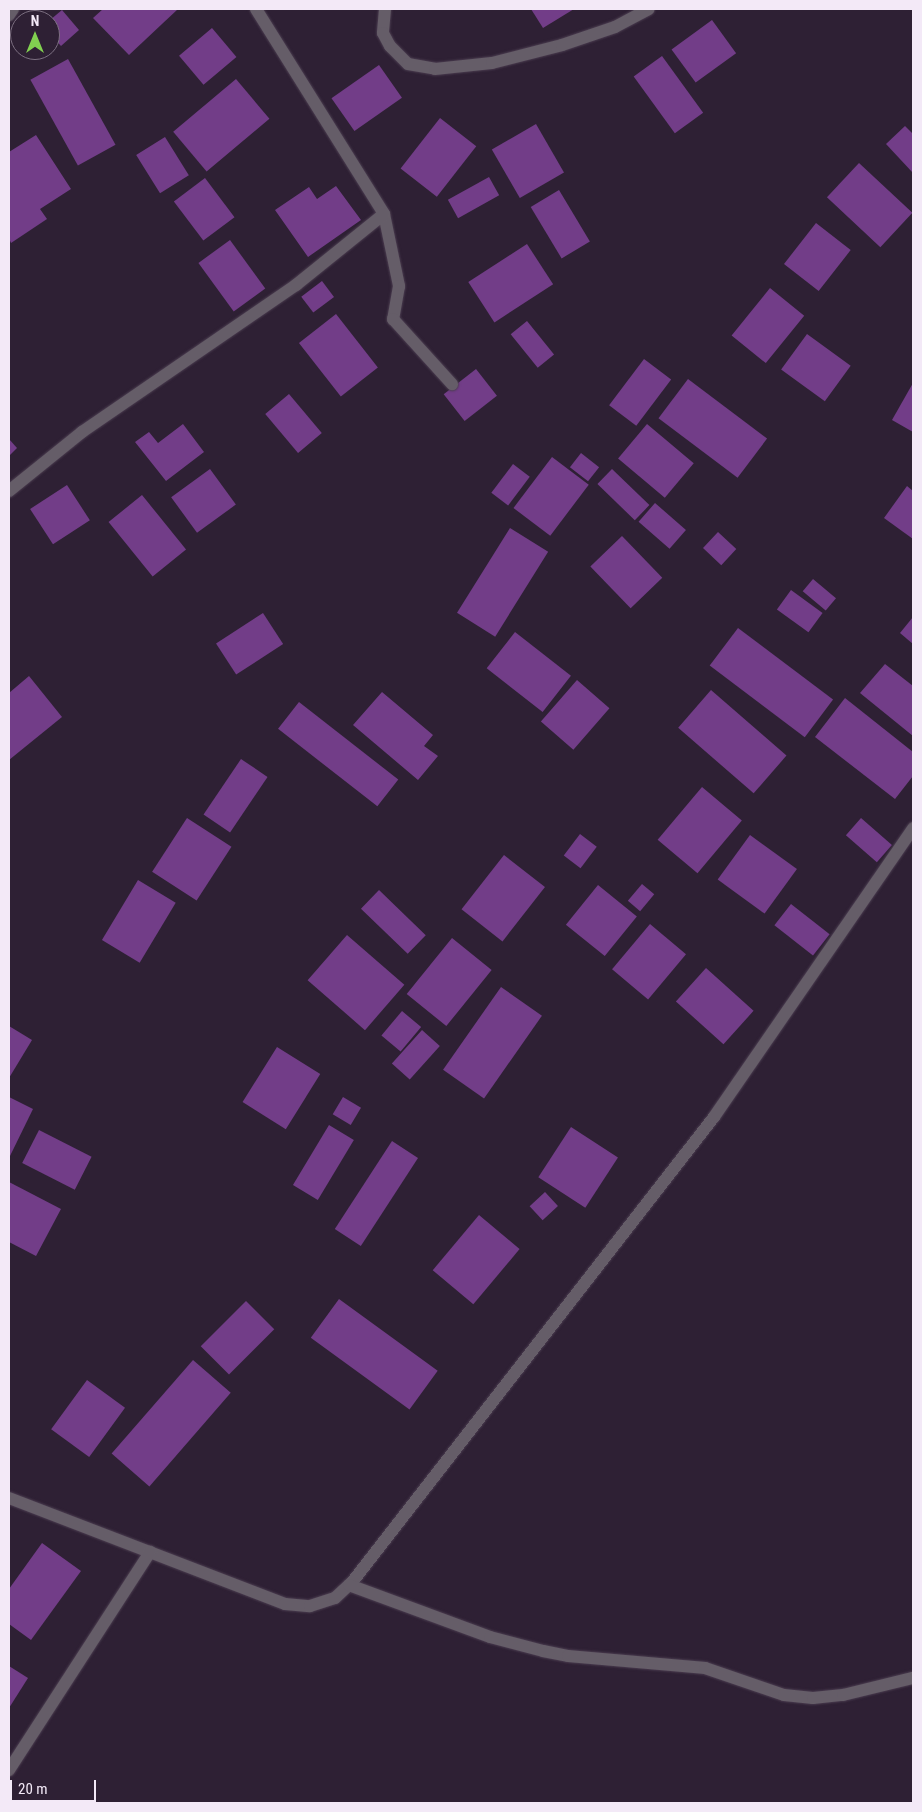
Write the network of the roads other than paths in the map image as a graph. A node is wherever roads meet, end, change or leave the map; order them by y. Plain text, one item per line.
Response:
1 (13, 9) edge
2 (256, 9) edge
3 (385, 9) edge
4 (649, 9) edge
5 (9, 15) edge
6 (384, 214) junction
7 (452, 384) dead end
8 (9, 491) edge
9 (913, 828) edge
10 (9, 1498) edge
11 (150, 1552) junction
12 (349, 1585) junction
13 (913, 1678) edge
14 (9, 1770) edge

1 - 5 street
2 - 6 street
3 - 4 street
6 - 7 street
6 - 8 street
9 - 12 street
10 - 11 street
11 - 12 street
11 - 14 street
12 - 13 street

